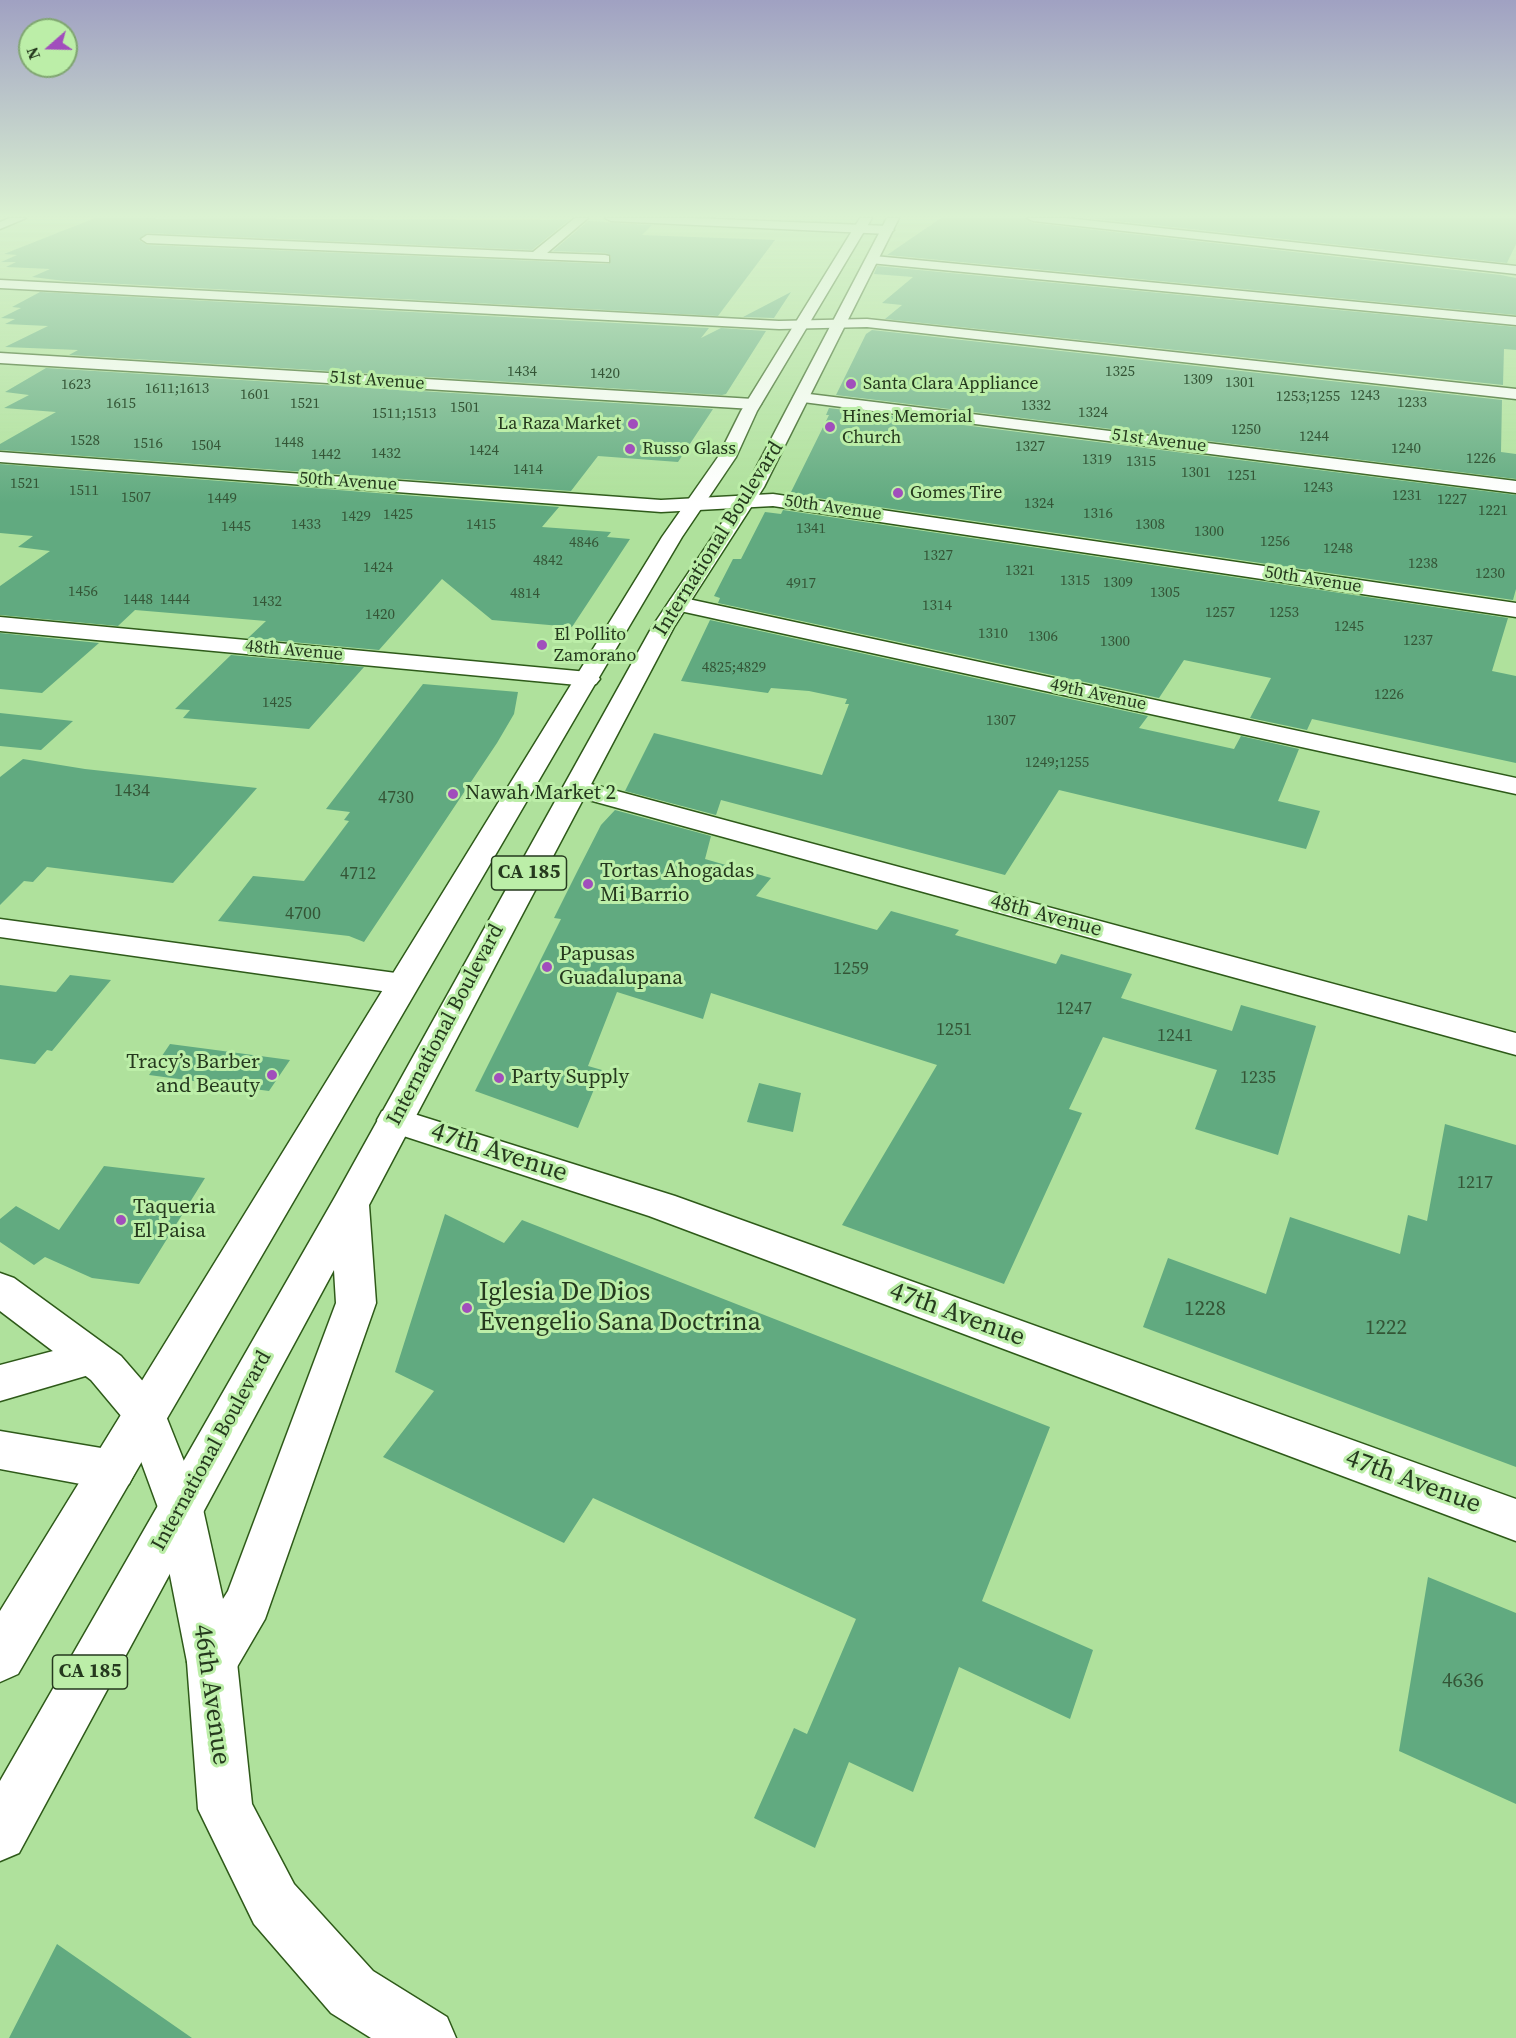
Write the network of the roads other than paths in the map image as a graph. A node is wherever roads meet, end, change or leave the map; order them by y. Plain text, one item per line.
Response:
1 (569, 313) edge
2 (808, 313) edge
3 (846, 313) edge
4 (1433, 313) edge
5 (1516, 321) edge
6 (840, 324) junction
7 (801, 325) junction
8 (0, 358) edge
9 (1516, 394) edge
10 (801, 398) junction
11 (753, 404) junction
12 (0, 457) edge
13 (1516, 487) edge
14 (746, 501) junction
15 (695, 504) junction
16 (679, 604) junction
17 (1516, 610) edge
18 (0, 624) edge
19 (588, 679) junction
20 (1516, 786) edge
21 (576, 788) junction
22 (0, 928) edge
23 (403, 984) junction
24 (1516, 1044) edge
25 (395, 1120) junction
26 (350, 1205) junction
27 (0, 1289) edge
28 (91, 1358) junction
29 (0, 1383) edge
30 (145, 1414) junction
31 (0, 1450) edge
32 (112, 1470) junction
33 (180, 1509) junction
34 (1516, 1520) edge
35 (0, 1657) edge
36 (212, 1662) junction
37 (0, 1834) edge
38 (426, 2038) edge

1 - 7 street
2 - 7 street, International Boulevard / CA 185
3 - 6 street, International Boulevard / CA 185
4 - 5 street
6 - 7 street
6 - 9 street
6 - 10 street, International Boulevard / CA 185
7 - 11 street, International Boulevard / CA 185
8 - 11 street, 51st Avenue
10 - 13 street, 51st Avenue
10 - 14 street, International Boulevard / CA 185
11 - 15 street, International Boulevard / CA 185
12 - 15 street, 50th Avenue
14 - 15 street, 50th Avenue
14 - 16 street, International Boulevard / CA 185
14 - 17 street, 50th Avenue
15 - 19 street, International Boulevard / CA 185
16 - 20 street, 49th Avenue
16 - 21 street, International Boulevard / CA 185
18 - 19 street, 48th Avenue
19 - 23 street, International Boulevard / CA 185
21 - 24 street, 48th Avenue
21 - 25 street, International Boulevard / CA 185
22 - 23 street
23 - 30 street, International Boulevard / CA 185
25 - 26 street, International Boulevard / CA 185
25 - 34 street, 47th Avenue
26 - 33 street, International Boulevard / CA 185
26 - 36 street
27 - 28 street, 46th Avenue
28 - 29 street
28 - 30 street, 46th Avenue
30 - 32 street, International Boulevard / CA 185
30 - 33 street, 46th Avenue
31 - 32 street
32 - 35 street, International Boulevard / CA 185
33 - 36 street, 46th Avenue
33 - 37 street, International Boulevard / CA 185
36 - 38 street, 46th Avenue

